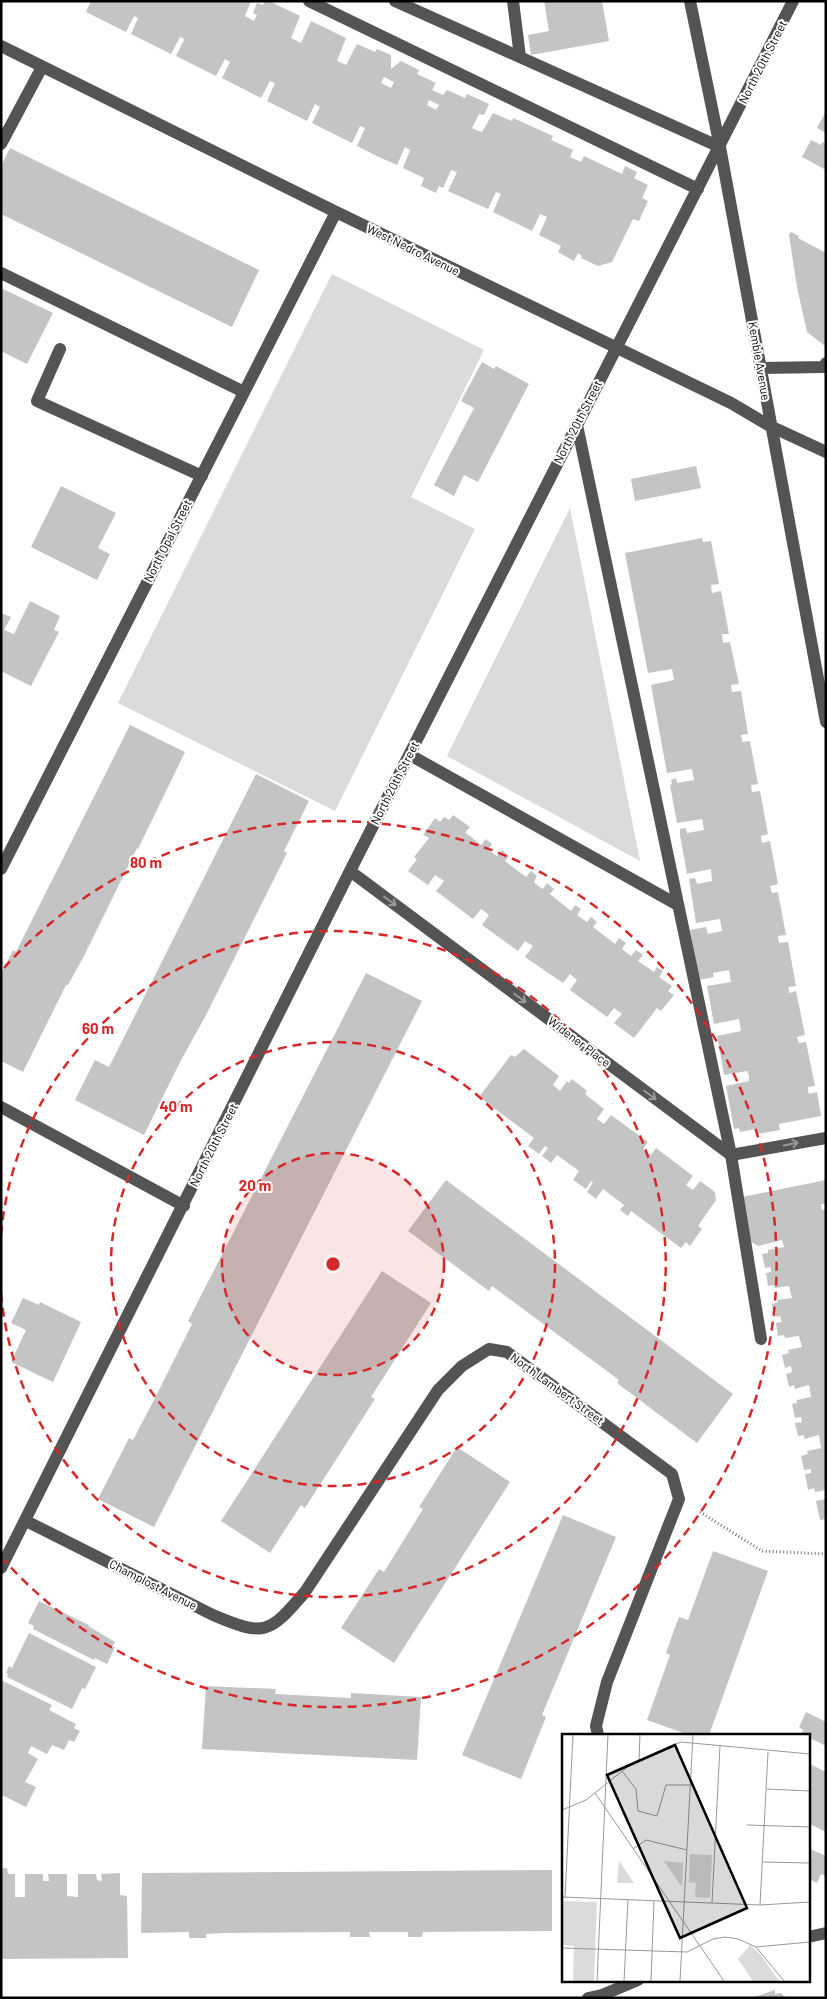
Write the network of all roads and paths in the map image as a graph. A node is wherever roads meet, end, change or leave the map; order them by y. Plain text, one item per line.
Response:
1 (309, 1) edge
2 (394, 1) edge
3 (513, 1) edge
4 (690, 1) edge
5 (794, 1) edge
6 (1, 46) edge
7 (520, 58) junction
8 (42, 67) junction
9 (1, 144) edge
10 (720, 147) junction
11 (698, 189) junction
12 (336, 212) junction
13 (1, 273) edge
14 (616, 348) junction
15 (60, 350) dead end
16 (826, 363) edge
17 (760, 368) junction
18 (244, 392) junction
19 (577, 425) junction
20 (770, 426) junction
21 (826, 452) edge
22 (202, 476) junction
23 (826, 722) edge
24 (410, 755) junction
25 (1, 869) edge
26 (350, 872) junction
27 (678, 905) junction
28 (1, 1108) edge
29 (826, 1138) edge
30 (731, 1156) junction
31 (184, 1206) junction
32 (761, 1338) dead end
33 (679, 1499) junction
34 (26, 1521) junction
35 (826, 1554) edge
36 (1, 1568) edge
37 (283, 1617) joint
38 (598, 1734) edge
39 (826, 1933) edge
40 (810, 1937) edge
41 (634, 1982) edge
42 (588, 1998) edge

1 - 11 street
2 - 7 street
3 - 7 street
4 - 10 street, Kemble Avenue
5 - 10 street, North 20th Street
6 - 8 street, West Nedro Avenue
7 - 10 street
8 - 9 street
8 - 12 street, West Nedro Avenue
10 - 11 street, North 20th Street
10 - 17 street, Kemble Avenue
11 - 14 street, North 20th Street
12 - 14 street, West Nedro Avenue
12 - 18 street, North Opal Street
13 - 18 street
14 - 19 street, North 20th Street
14 - 20 street, West Nedro Avenue
15 - 22 street
16 - 17 street
17 - 20 street, Kemble Avenue
18 - 22 street, North Opal Street
19 - 24 street, North 20th Street
19 - 27 street
20 - 21 street, West Nedro Avenue
20 - 23 street, Kemble Avenue
22 - 25 street, North Opal Street
24 - 26 street, North 20th Street
24 - 27 street
26 -> 30 street, Widener Place
26 - 31 street, North 20th Street
27 - 30 street
28 - 31 street
30 -> 29 street
30 - 32 street
31 - 34 street, North 20th Street
33 - 35 path
33 - 37 street, North Lambert Street
33 - 38 street
34 - 36 street, North 20th Street
34 - 37 street, Champlost Avenue
39 - 40 street
41 - 42 street

